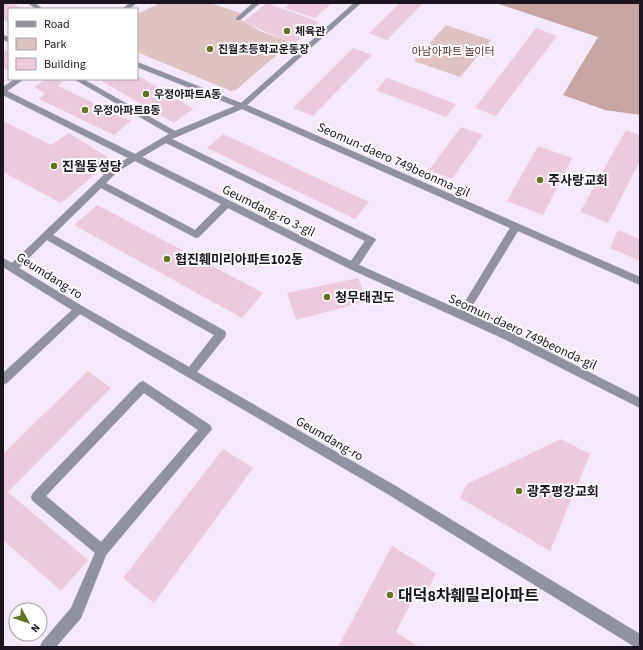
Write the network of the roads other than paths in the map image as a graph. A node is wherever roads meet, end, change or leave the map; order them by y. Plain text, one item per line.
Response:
1 (258, 3) edge
2 (358, 3) edge
3 (238, 19) dead end
4 (138, 64) edge
5 (19, 80) edge
6 (80, 80) edge
7 (3, 91) edge
8 (242, 106) junction
9 (175, 134) junction
10 (166, 139) junction
11 (134, 158) junction
12 (100, 184) junction
13 (227, 204) junction
14 (516, 226) junction
15 (46, 235) junction
16 (8, 265) edge
17 (353, 266) junction
18 (640, 281) edge
19 (393, 286) joint
20 (79, 309) junction
21 (461, 316) junction
22 (190, 373) junction
23 (3, 380) edge
24 (640, 403) edge
25 (102, 551) junction
26 (640, 642) edge
27 (47, 647) edge

1 - 3 street
2 - 8 street
4 - 8 street, Seomun-daero 749beonma-gil
5 - 7 street
6 - 9 street
7 - 11 street, Geumdang-ro 3-gil
8 - 9 street
8 - 14 street, Seomun-daero 749beonma-gil
9 - 10 street
10 - 11 street
10 - 17 street
11 - 12 street
11 - 13 street, Geumdang-ro 3-gil
12 - 13 street
12 - 15 street
13 - 17 street, Geumdang-ro 3-gil
14 - 18 street, Seomun-daero 749beonma-gil
14 - 21 street
15 - 16 street
15 - 22 street
16 - 20 street, Geumdang-ro
17 - 19 street, Geumdang-ro 3-gil
19 - 21 street, Seomun-daero 749beonda-gil
20 - 22 street, Geumdang-ro
20 - 23 street
21 - 24 street, Seomun-daero 749beonda-gil
22 - 26 street, Geumdang-ro
25 - 25 street
25 - 27 street

